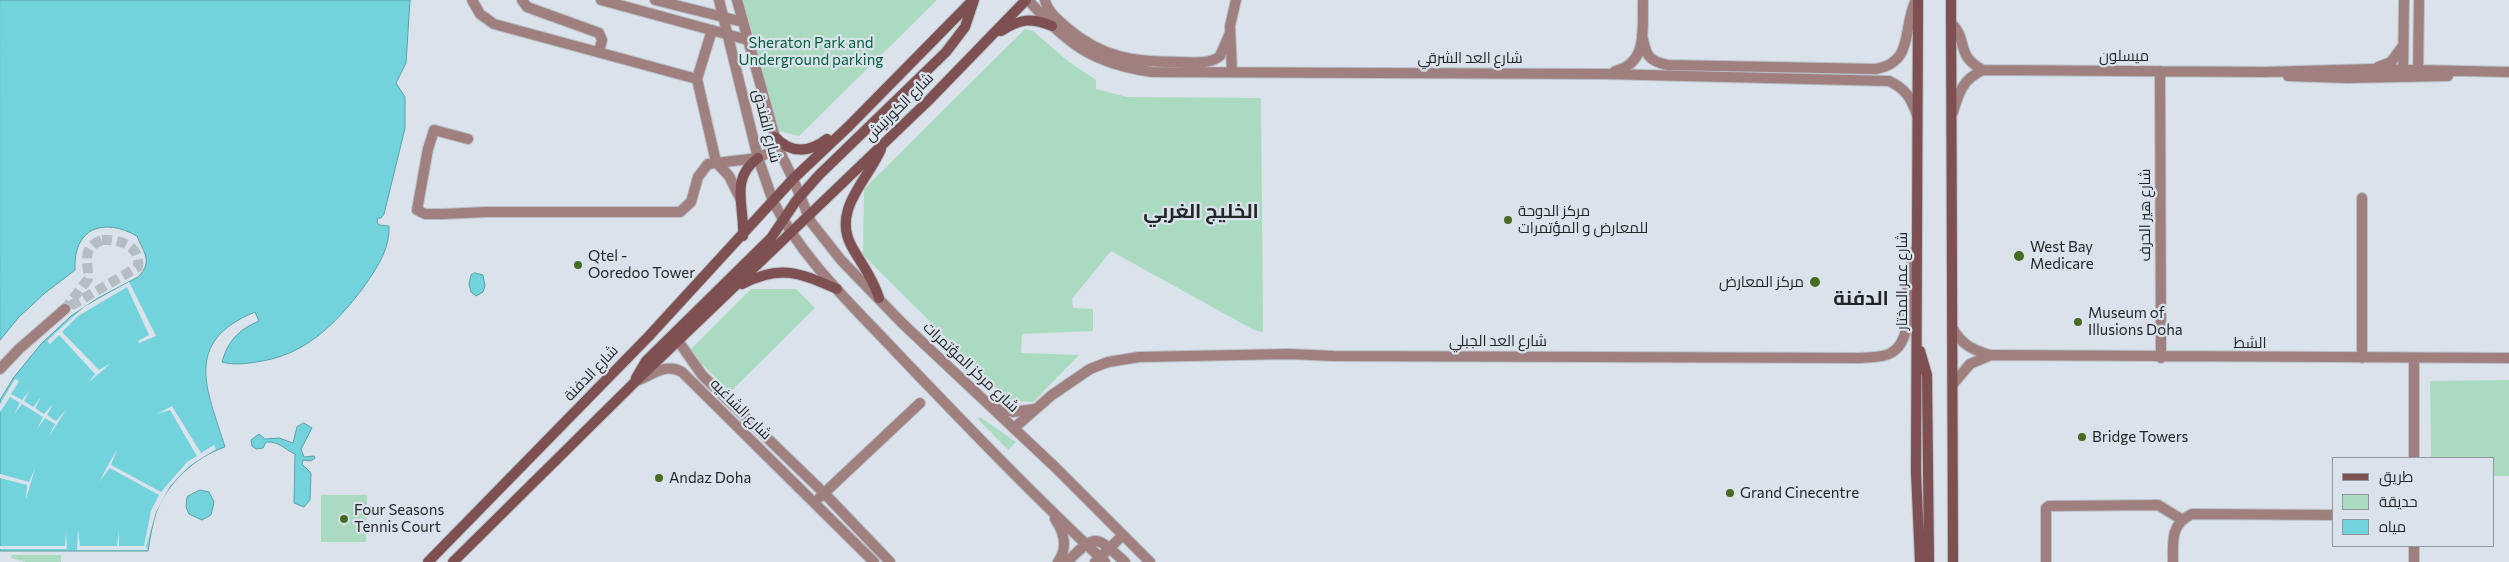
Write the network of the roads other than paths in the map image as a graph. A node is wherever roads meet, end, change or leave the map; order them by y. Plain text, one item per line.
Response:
1 (472, 0) edge
2 (522, 0) edge
3 (601, 0) edge
4 (655, 0) edge
5 (719, 0) edge
6 (737, 0) edge
7 (974, 0) edge
8 (1027, 0) edge
9 (1045, 0) edge
10 (1236, 0) edge
11 (1643, 0) edge
12 (1917, 0) edge
13 (1945, 0) edge
14 (1951, 0) edge
15 (2404, 0) edge
16 (2419, 0) edge
17 (724, 18) junction
18 (1951, 18) junction
19 (743, 22) junction
20 (1052, 26) junction
21 (712, 30) junction
22 (1230, 33) junction
23 (728, 34) junction
24 (1642, 35) junction
25 (748, 40) junction
26 (982, 44) junction
27 (2403, 46) junction
28 (2418, 49) junction
29 (599, 52) junction
30 (2373, 69) junction
31 (2437, 69) junction
32 (1983, 70) junction
33 (2160, 71) junction
34 (1232, 72) junction
35 (2265, 72) junction
36 (2497, 72) junction
37 (2509, 72) edge
38 (2403, 73) junction
39 (2418, 73) junction
40 (1604, 74) junction
41 (697, 79) junction
42 (1953, 112) junction
43 (1918, 116) junction
44 (849, 126) junction
45 (775, 137) junction
46 (468, 139) dead end
47 (884, 144) junction
48 (778, 148) junction
49 (758, 158) junction
50 (716, 162) junction
51 (793, 179) junction
52 (800, 196) junction
53 (740, 198) junction
54 (2362, 198) dead end
55 (773, 201) junction
56 (808, 216) junction
57 (783, 221) junction
58 (790, 233) junction
59 (743, 236) junction
60 (1917, 246) junction
61 (732, 289) junction
62 (837, 289) junction
63 (879, 298) junction
64 (65, 309) dead end
65 (1953, 329) junction
66 (679, 342) junction
67 (1917, 346) junction
68 (1990, 356) junction
69 (2161, 358) junction
70 (2362, 358) junction
71 (2414, 358) junction
72 (2509, 358) edge
73 (0, 369) edge
74 (636, 381) junction
75 (1953, 384) junction
76 (920, 403) dead end
77 (989, 404) junction
78 (1035, 410) junction
79 (1014, 428) junction
80 (2414, 457) edge
81 (824, 493) junction
82 (814, 503) junction
83 (1048, 507) junction
84 (2332, 515) edge
85 (2181, 520) junction
86 (1122, 536) junction
87 (1086, 543) junction
88 (1109, 547) junction
89 (2414, 547) edge
90 (881, 552) junction
91 (1100, 560) edge
92 (872, 561) edge
93 (428, 562) edge
94 (453, 562) edge
95 (890, 562) edge
96 (1058, 562) edge
97 (1068, 562) edge
98 (1125, 562) edge
99 (1150, 562) edge
100 (1920, 562) edge
101 (1930, 562) edge
102 (1953, 562) edge
103 (2046, 562) edge
104 (2173, 562) edge
105 (2414, 562) edge

1 - 29 street
2 - 29 street
3 - 21 street
4 - 17 street
5 - 17 street, شارع الفندق
6 - 19 street, شارع الفندق
7 - 44 main road, شارع الكورنيش
7 - 52 main road
8 - 20 street, شارع العد الشرقي
8 - 26 main road, شارع الكورنيش
9 - 22 street
10 - 22 street
11 - 24 street
12 - 24 street
12 - 43 main road, شارع عمر المختار
13 - 18 main road
14 - 18 main road
15 - 27 street
16 - 28 street
17 - 19 street
17 - 23 street, شارع الفندق
18 - 32 street
18 - 42 main road
19 - 25 street, شارع الفندق
20 - 26 main road
20 - 34 street, شارع العد الشرقي
21 - 23 street
21 - 41 street
22 - 34 street
23 - 25 street
23 - 49 street, شارع الفندق
24 - 40 street
25 - 45 street, شارع الفندق
26 - 47 main road, شارع الكورنيش
27 - 30 street
27 - 38 street
28 - 31 street
28 - 39 street
29 - 41 street
30 - 35 street, ميسلون
30 - 38 street, ميسلون
31 - 36 street, ميسلون
31 - 39 street, ميسلون
32 - 33 street, ميسلون
32 - 42 street
33 - 35 street, ميسلون
33 - 69 street, شارع هير الحرف
34 - 40 street, شارع العد الشرقي
35 - 38 street, ميسلون
36 - 37 street, ميسلون
36 - 39 street, ميسلون
38 - 39 street, ميسلون
40 - 43 street, شارع العد الشرقي
41 - 50 street
42 - 65 main road
43 - 60 main road, شارع عمر المختار
44 - 45 main road
44 - 51 main road, شارع الكورنيش
45 - 48 street, شارع الفندق
46 - 50 street
47 - 56 main road, شارع الكورنيش
47 - 63 main road
48 - 49 street
48 - 51 street, شارع الفندق
49 - 50 street
49 - 53 main road
49 - 55 street, شارع الفندق
50 - 53 street
51 - 52 street, شارع مركز المؤتمرات
51 - 55 main road, شارع الكورنيش
52 - 56 street, شارع مركز المؤتمرات
52 - 57 main road
53 - 59 main road
54 - 70 street
55 - 57 street
55 - 59 main road, شارع الدفنة
56 - 58 main road, شارع الكورنيش
56 - 63 street, شارع مركز المؤتمرات
57 - 58 street
57 - 74 main road
58 - 61 main road
58 - 62 street
59 - 93 main road, شارع الدفنة
60 - 67 main road, شارع عمر المختار
60 - 78 street, شارع العد الجبلي
61 - 62 main road
61 - 66 main road
62 - 83 street
63 - 77 street, شارع مركز المؤتمرات
64 - 73 street
65 - 68 street, الشط
65 - 75 main road
66 - 74 main road
66 - 81 street, شارع الشاغيه
67 - 100 main road, شارع عمر المختار
67 - 101 main road
68 - 69 street, الشط
68 - 75 street, الشط
69 - 70 street, الشط
70 - 71 street, الشط
71 - 72 street, الشط
71 - 80 street
74 - 82 street, شارع الشاغيه
74 - 94 main road
75 - 102 main road
76 - 81 street
77 - 78 street
77 - 79 street, شارع مركز المؤتمرات
78 - 79 street, شارع العد الجبلي
79 - 86 street, شارع مركز المؤتمرات
81 - 82 street
81 - 90 street, شارع الشاغيه
82 - 92 street, شارع الشاغيه
83 - 87 street
83 - 96 street
84 - 85 street
85 - 103 street
85 - 104 street
86 - 88 street
86 - 99 street, شارع مركز المؤتمرات
87 - 88 street
87 - 91 street
87 - 97 street
88 - 91 street
88 - 98 street
89 - 105 street
90 - 92 street
90 - 95 street, شارع الشاغيه

